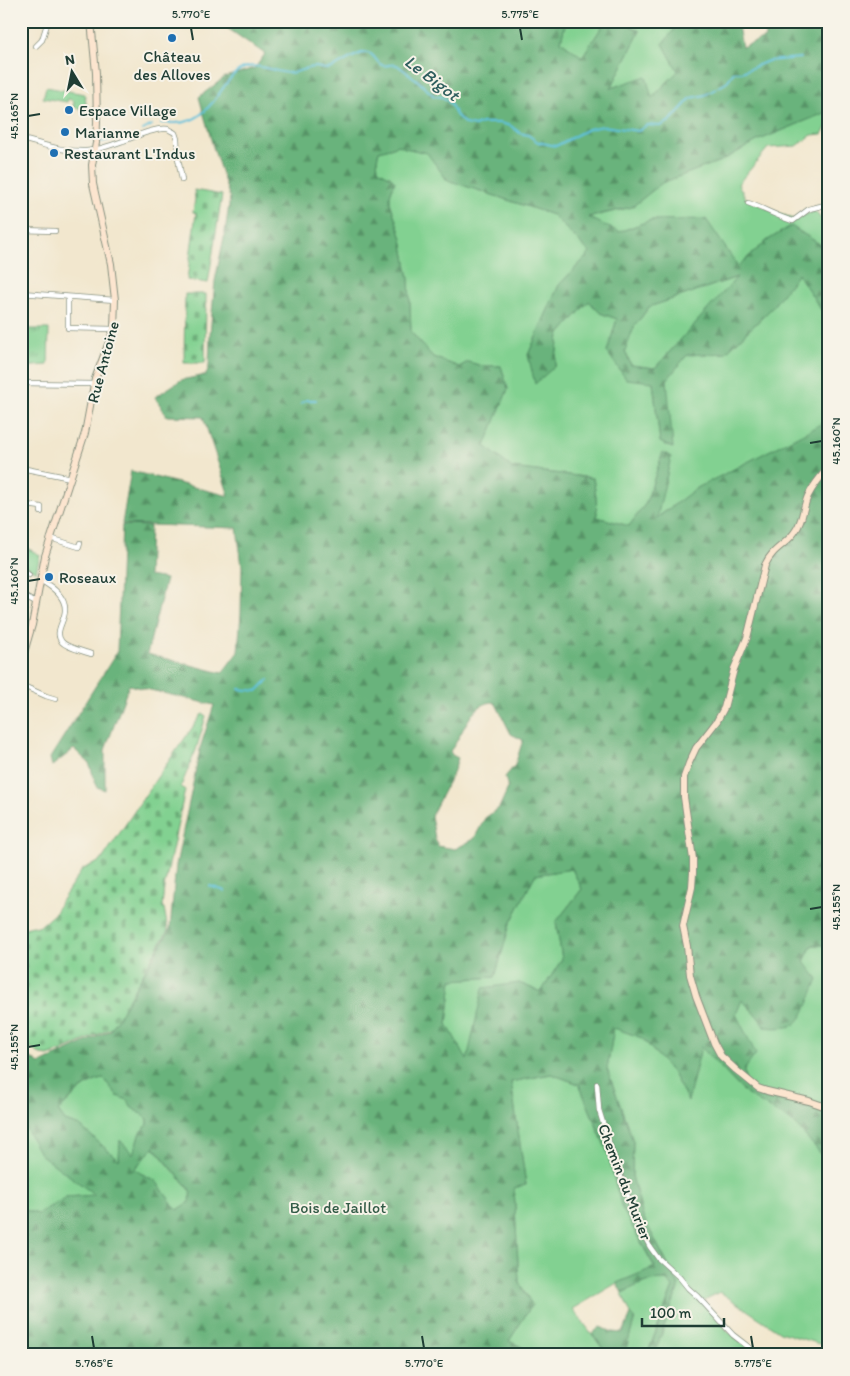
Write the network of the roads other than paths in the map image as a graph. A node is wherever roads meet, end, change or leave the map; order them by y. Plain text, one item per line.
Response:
1 (48, 21) edge
2 (91, 21) edge
3 (36, 46) dead end
4 (21, 139) edge
5 (95, 149) junction
6 (182, 180) dead end
7 (748, 203) dead end
8 (829, 204) edge
9 (21, 230) edge
10 (55, 231) dead end
11 (21, 260) edge
12 (26, 268) dead end
13 (21, 293) edge
14 (68, 297) junction
15 (115, 300) junction
16 (114, 329) junction
17 (21, 383) edge
18 (95, 384) junction
19 (829, 467) edge
20 (21, 468) edge
21 (71, 478) junction
22 (21, 504) edge
23 (41, 512) dead end
24 (50, 538) junction
25 (80, 543) dead end
26 (21, 569) edge
27 (29, 575) dead end
28 (40, 580) junction
29 (21, 596) edge
30 (36, 603) junction
31 (91, 654) dead end
32 (21, 663) edge
33 (21, 685) edge
34 (56, 699) dead end
35 (597, 1084) dead end
36 (829, 1108) edge
37 (759, 1355) edge

1 - 3 street
2 - 5 street, Rue Antoine
4 - 5 street
5 - 6 street
5 - 15 street, Rue Antoine
7 - 8 street
9 - 10 street
11 - 12 street
13 - 14 street
14 - 15 street
14 - 16 street
15 - 16 street, Rue Antoine
16 - 18 street, Rue Antoine
17 - 18 street
18 - 21 street, Rue Antoine
19 - 36 street
20 - 21 street
21 - 24 street, Rue Antoine
22 - 23 street
24 - 25 street
24 - 28 street, Rue Antoine
26 - 27 street
28 - 30 street, Rue Antoine
28 - 31 street
29 - 30 street
30 - 32 street, Rue Antoine
33 - 34 street
35 - 37 street, Chemin du Murier

